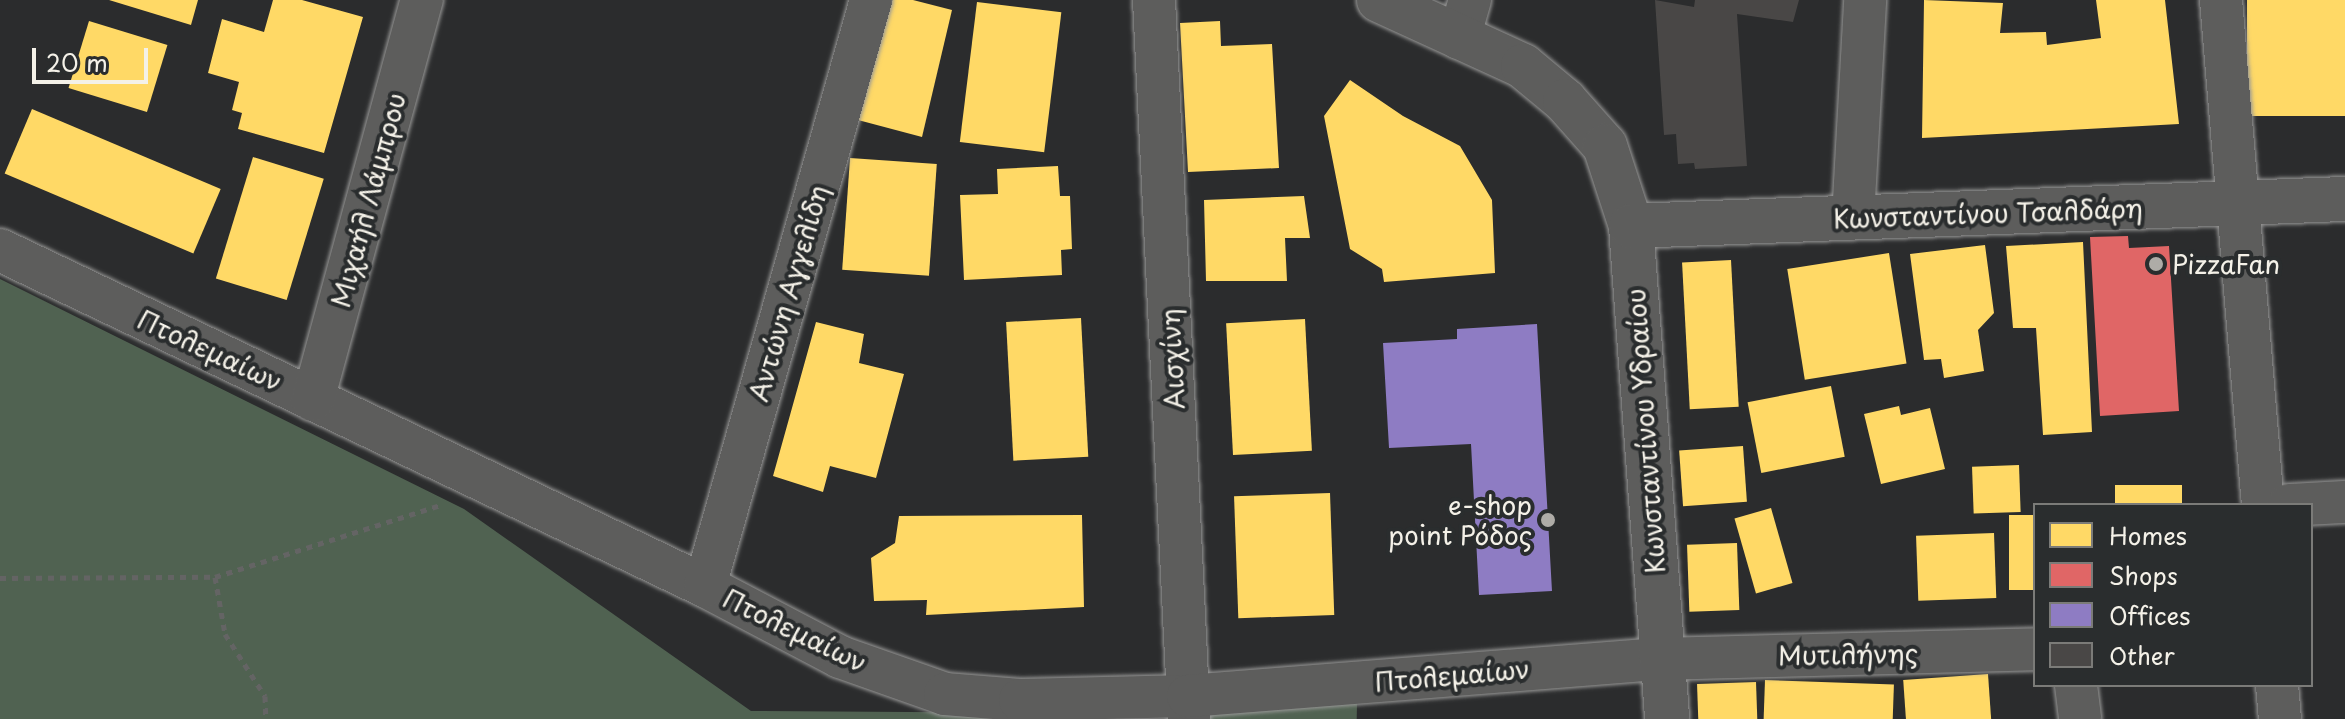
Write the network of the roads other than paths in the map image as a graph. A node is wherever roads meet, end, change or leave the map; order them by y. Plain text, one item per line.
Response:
1 (422, 0) edge
2 (871, 0) edge
3 (1154, 0) edge
4 (1379, 0) edge
5 (1865, 0) edge
6 (2221, 0) edge
7 (1464, 19) edge
8 (2345, 199) edge
9 (2239, 205) junction
10 (1853, 218) junction
11 (1631, 226) junction
12 (0, 250) edge
13 (313, 400) junction
14 (2345, 502) edge
15 (2263, 503) edge
16 (2313, 504) edge
17 (705, 586) junction
18 (2033, 649) edge
19 (1660, 659) junction
20 (2076, 687) edge
21 (2277, 687) edge
22 (1189, 708) edge
23 (1667, 719) edge
24 (2080, 719) edge
25 (2280, 719) edge

1 - 13 street, Μιχαήλ Λάμπρου
2 - 17 street, Αντώνη Αγγελίδη
3 - 22 street, Αισχίνη
4 - 7 street
5 - 10 street
6 - 9 street
7 - 11 street, Κωνσταντίνου Υδραίου
8 - 9 street, Κωνσταντίνου Τσαλδάρη
9 - 10 street, Κωνσταντίνου Τσαλδάρη
9 - 15 street
10 - 11 street, Κωνσταντίνου Τσαλδάρη
11 - 19 street, Κωνσταντίνου Υδραίου
12 - 13 street, Πτολεμαίων
13 - 17 street, Πτολεμαίων
14 - 16 street
17 - 22 street, Πτολεμαίων
18 - 19 street, Μυτιλήνης
19 - 22 street, Πτολεμαίων
19 - 23 street, Κωνσταντίνου Υδραίου
20 - 24 street
21 - 25 street

